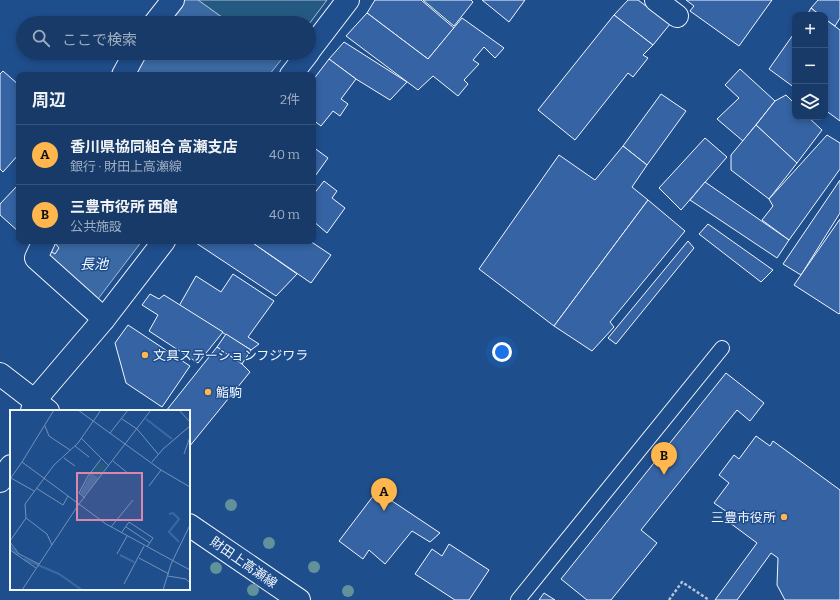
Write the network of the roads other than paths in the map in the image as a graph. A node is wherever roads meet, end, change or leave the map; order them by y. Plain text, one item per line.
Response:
1 (173, 0) edge
2 (348, 0) edge
3 (656, 0) edge
4 (160, 16) edge
5 (676, 16) dead end
6 (316, 42) edge
7 (131, 60) edge
8 (302, 60) edge
9 (125, 72) edge
10 (293, 72) edge
11 (43, 244) edge
12 (162, 244) edge
13 (104, 319) junction
14 (722, 348) dead end
15 (0, 374) edge
16 (38, 407) edge
17 (10, 467) edge
18 (0, 481) edge
19 (190, 525) edge
20 (299, 600) edge
21 (518, 600) edge

1 - 4 street
2 - 6 street
3 - 5 street
7 - 9 street
8 - 10 street
11 - 13 street
12 - 13 street
13 - 16 street
14 - 21 lane
15 - 16 street
17 - 18 street
19 - 20 street, 財田上高瀬線

